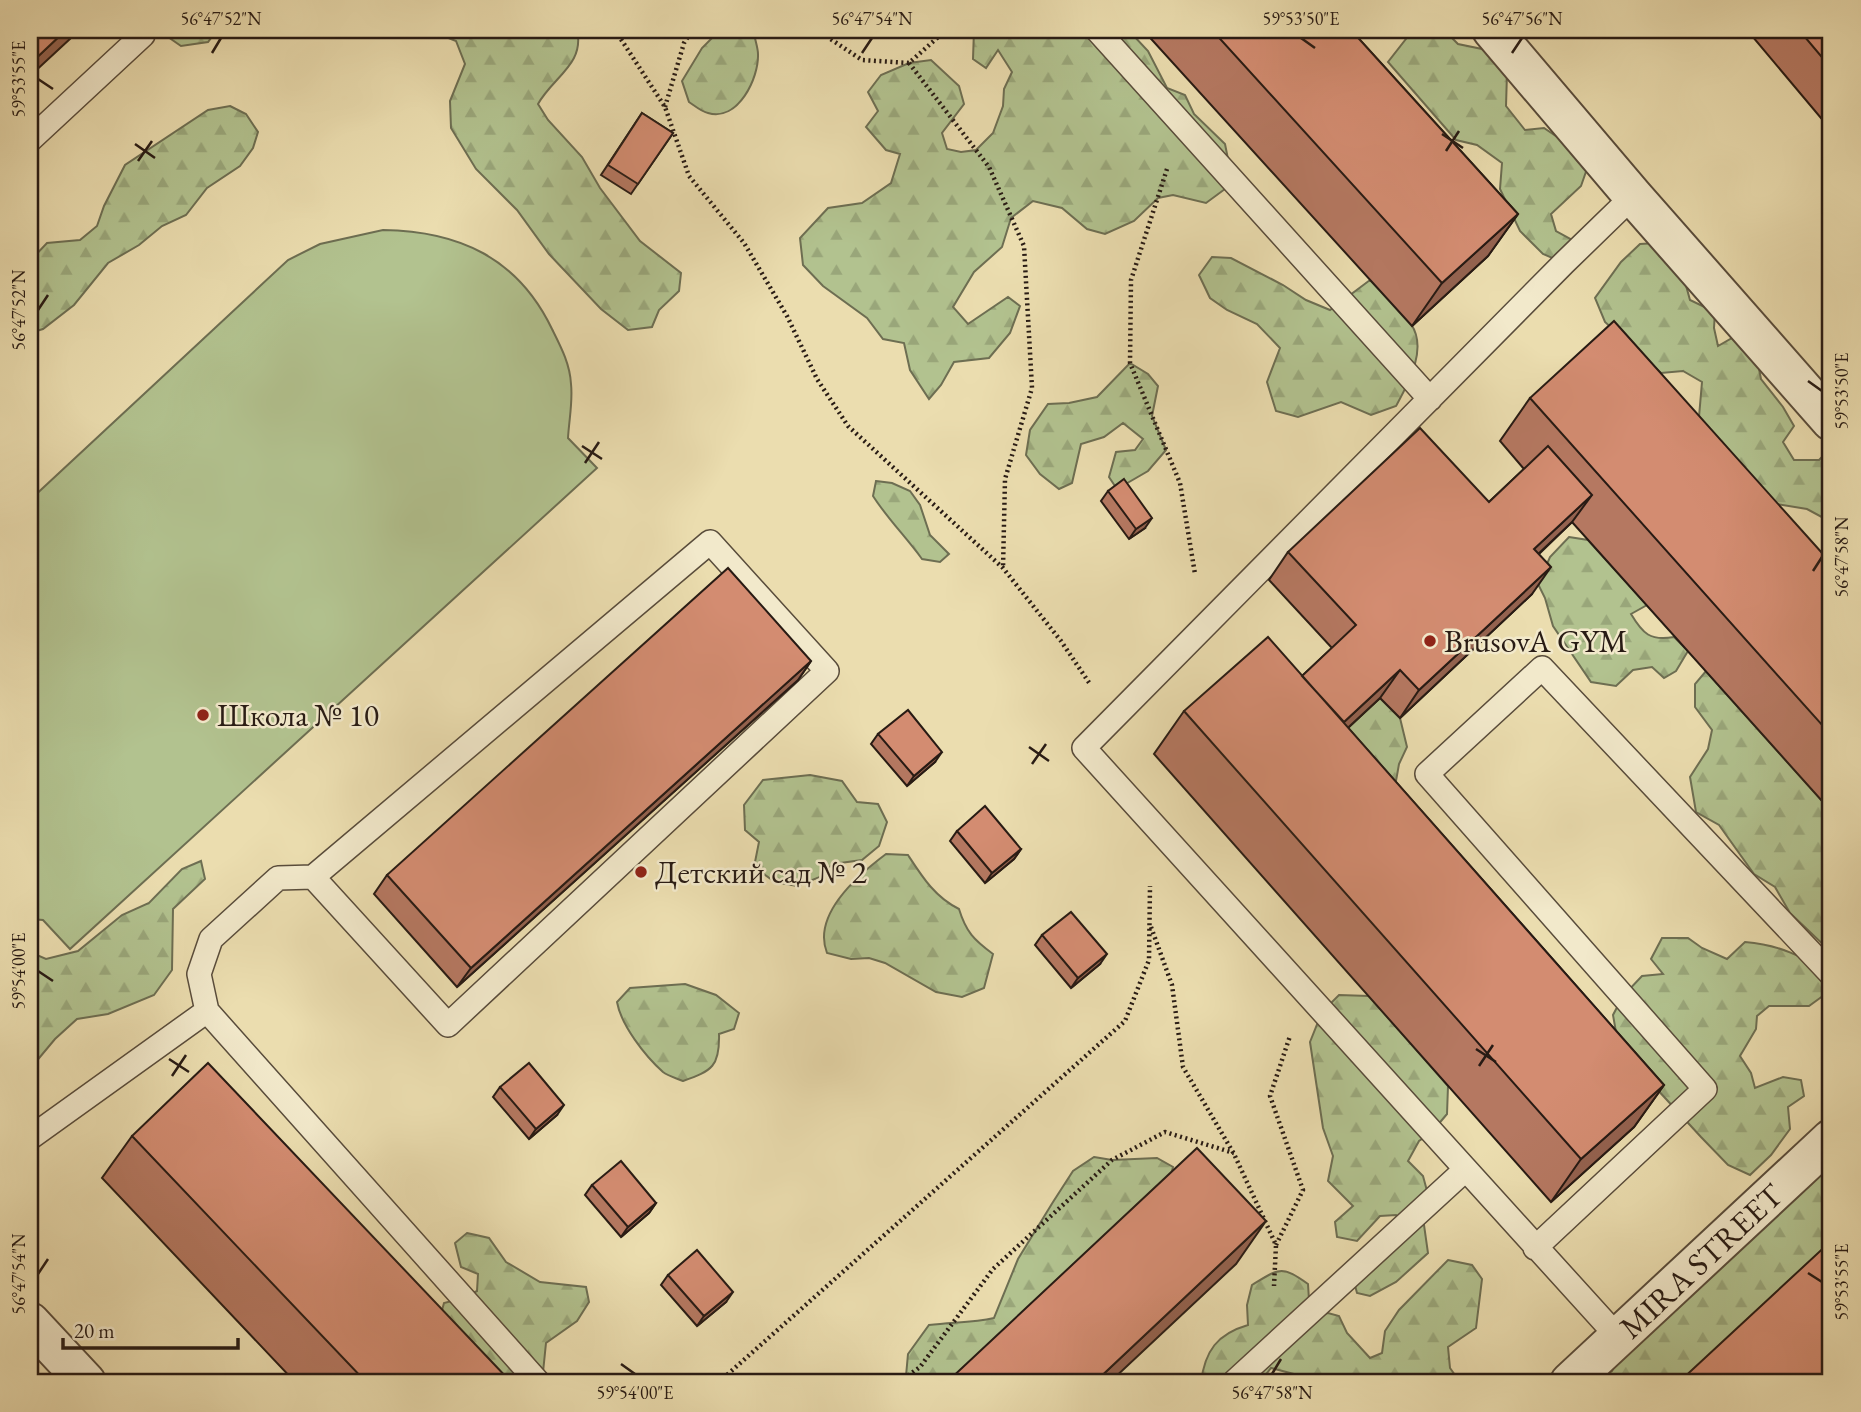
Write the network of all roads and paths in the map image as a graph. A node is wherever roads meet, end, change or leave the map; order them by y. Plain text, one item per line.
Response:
1 (139, 30) edge
2 (615, 30) edge
3 (692, 30) edge
4 (817, 30) edge
5 (946, 30) edge
6 (1097, 30) edge
7 (1492, 30) edge
8 (909, 63) junction
9 (665, 107) junction
10 (1182, 124) junction
11 (30, 140) edge
12 (1633, 196) junction
13 (1430, 399) junction
14 (1831, 421) edge
15 (1003, 568) junction
16 (1204, 627) junction
17 (1114, 718) junction
18 (1151, 822) junction
19 (313, 877) junction
20 (1149, 923) junction
21 (1831, 974) edge
22 (1305, 992) junction
23 (207, 1011) junction
24 (30, 1138) edge
25 (1831, 1139) edge
26 (1234, 1154) junction
27 (1465, 1170) junction
28 (1276, 1245) junction
29 (1535, 1248) junction
30 (30, 1322) edge
31 (1618, 1337) junction
32 (1269, 1350) junction
33 (86, 1382) edge
34 (538, 1382) edge
35 (719, 1382) edge
36 (899, 1382) edge
37 (1234, 1382) edge
38 (1570, 1382) edge

1 - 11 lane
2 - 9 path
3 - 9 path
4 - 8 path
5 - 8 path
6 - 10 lane
7 - 12 street
8 - 15 path
9 - 15 path
10 - 13 lane
10 - 16 path
12 - 13 lane
12 - 14 street
13 - 16 lane
15 - 17 path
16 - 17 lane
17 - 18 lane
18 - 20 path
18 - 22 lane
19 - 19 lane
19 - 23 lane
20 - 26 path
20 - 35 path
21 - 29 lane
22 - 27 lane
22 - 28 path
23 - 24 lane
23 - 34 lane
25 - 31 street, MIRA STREET
26 - 28 path
26 - 36 path
27 - 29 lane
27 - 32 lane
28 - 32 path
29 - 31 lane
30 - 33 street
31 - 38 street, MIRA STREET
32 - 37 lane

